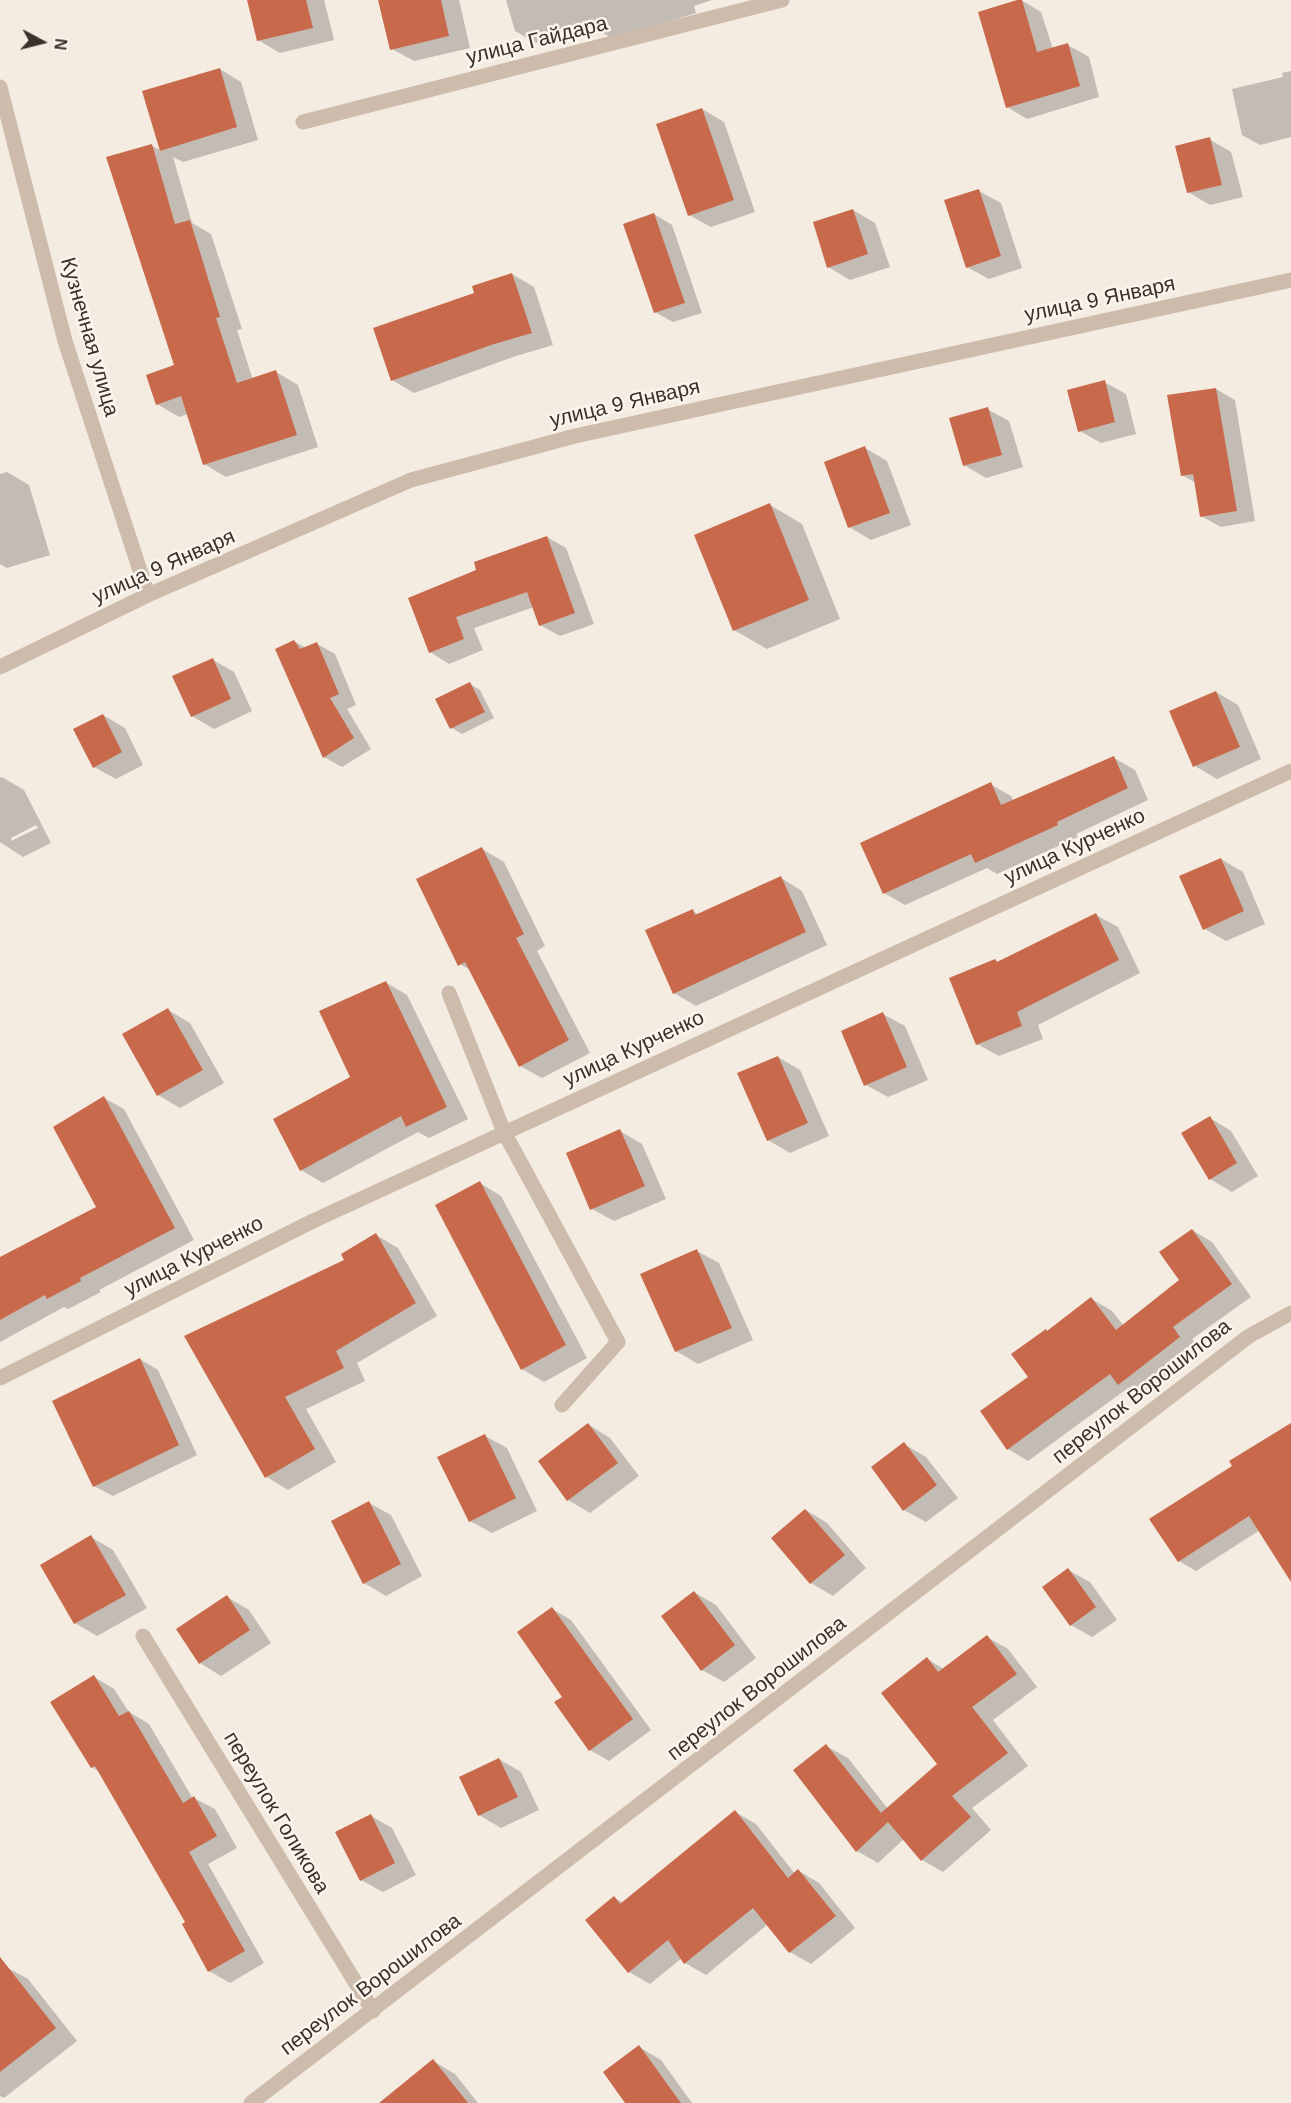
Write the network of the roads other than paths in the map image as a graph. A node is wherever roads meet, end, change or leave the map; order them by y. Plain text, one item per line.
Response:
1 (782, 0) edge
2 (0, 87) edge
3 (303, 122) dead end
4 (1291, 280) edge
5 (148, 596) junction
6 (0, 667) edge
7 (1291, 771) edge
8 (449, 993) dead end
9 (504, 1132) junction
10 (1291, 1313) edge
11 (0, 1378) edge
12 (562, 1405) dead end
13 (143, 1636) dead end
14 (373, 2011) junction
15 (251, 2103) edge

1 - 3 street, улица Гайдара
2 - 5 street, Кузнечная улица
4 - 5 street, улица 9 Января
5 - 6 street, улица 9 Января
7 - 9 street, улица Курченко
8 - 9 street
9 - 11 street, улица Курченко
9 - 12 street
10 - 14 street, переулок Ворошилова
13 - 14 street, переулок Голикова
14 - 15 street, переулок Ворошилова

